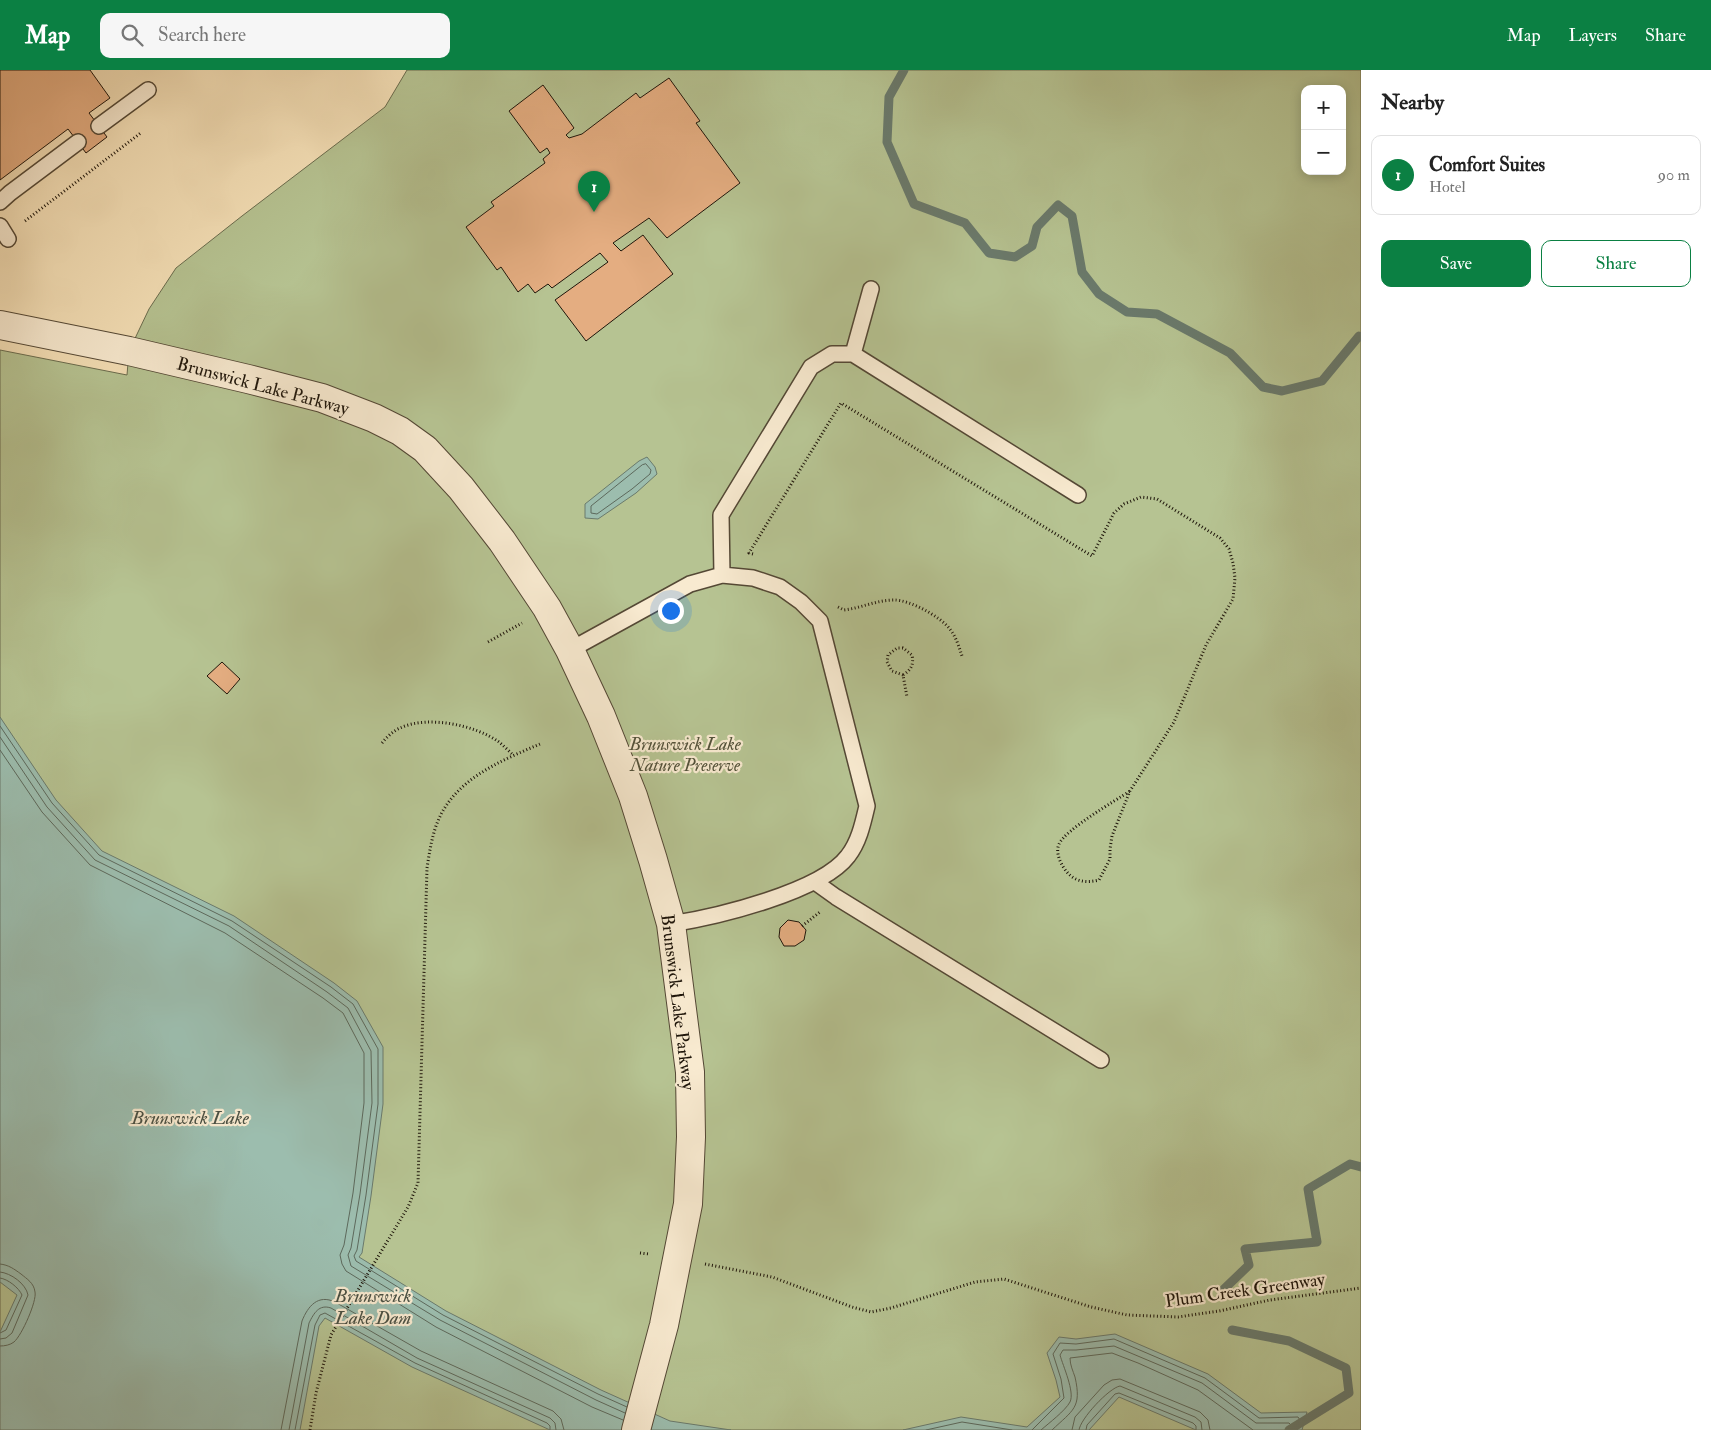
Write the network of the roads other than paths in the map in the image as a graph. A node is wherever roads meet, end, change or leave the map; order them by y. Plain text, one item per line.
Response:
1 (148, 90) dead end
2 (99, 126) dead end
3 (78, 142) dead end
4 (0, 202) edge
5 (0, 226) edge
6 (8, 239) dead end
7 (871, 289) dead end
8 (0, 325) edge
9 (853, 354) junction
10 (1078, 495) dead end
11 (722, 575) junction
12 (570, 650) junction
13 (815, 882) junction
14 (671, 924) junction
15 (1101, 1060) dead end
16 (636, 1430) edge

1 - 2 lane
3 - 4 lane
5 - 6 lane
7 - 9 lane
8 - 12 street, Brunswick Lake Parkway
9 - 10 lane
9 - 11 lane
11 - 12 lane
11 - 13 lane
12 - 14 street, Brunswick Lake Parkway
13 - 14 lane
13 - 15 lane
14 - 16 street, Brunswick Lake Parkway

